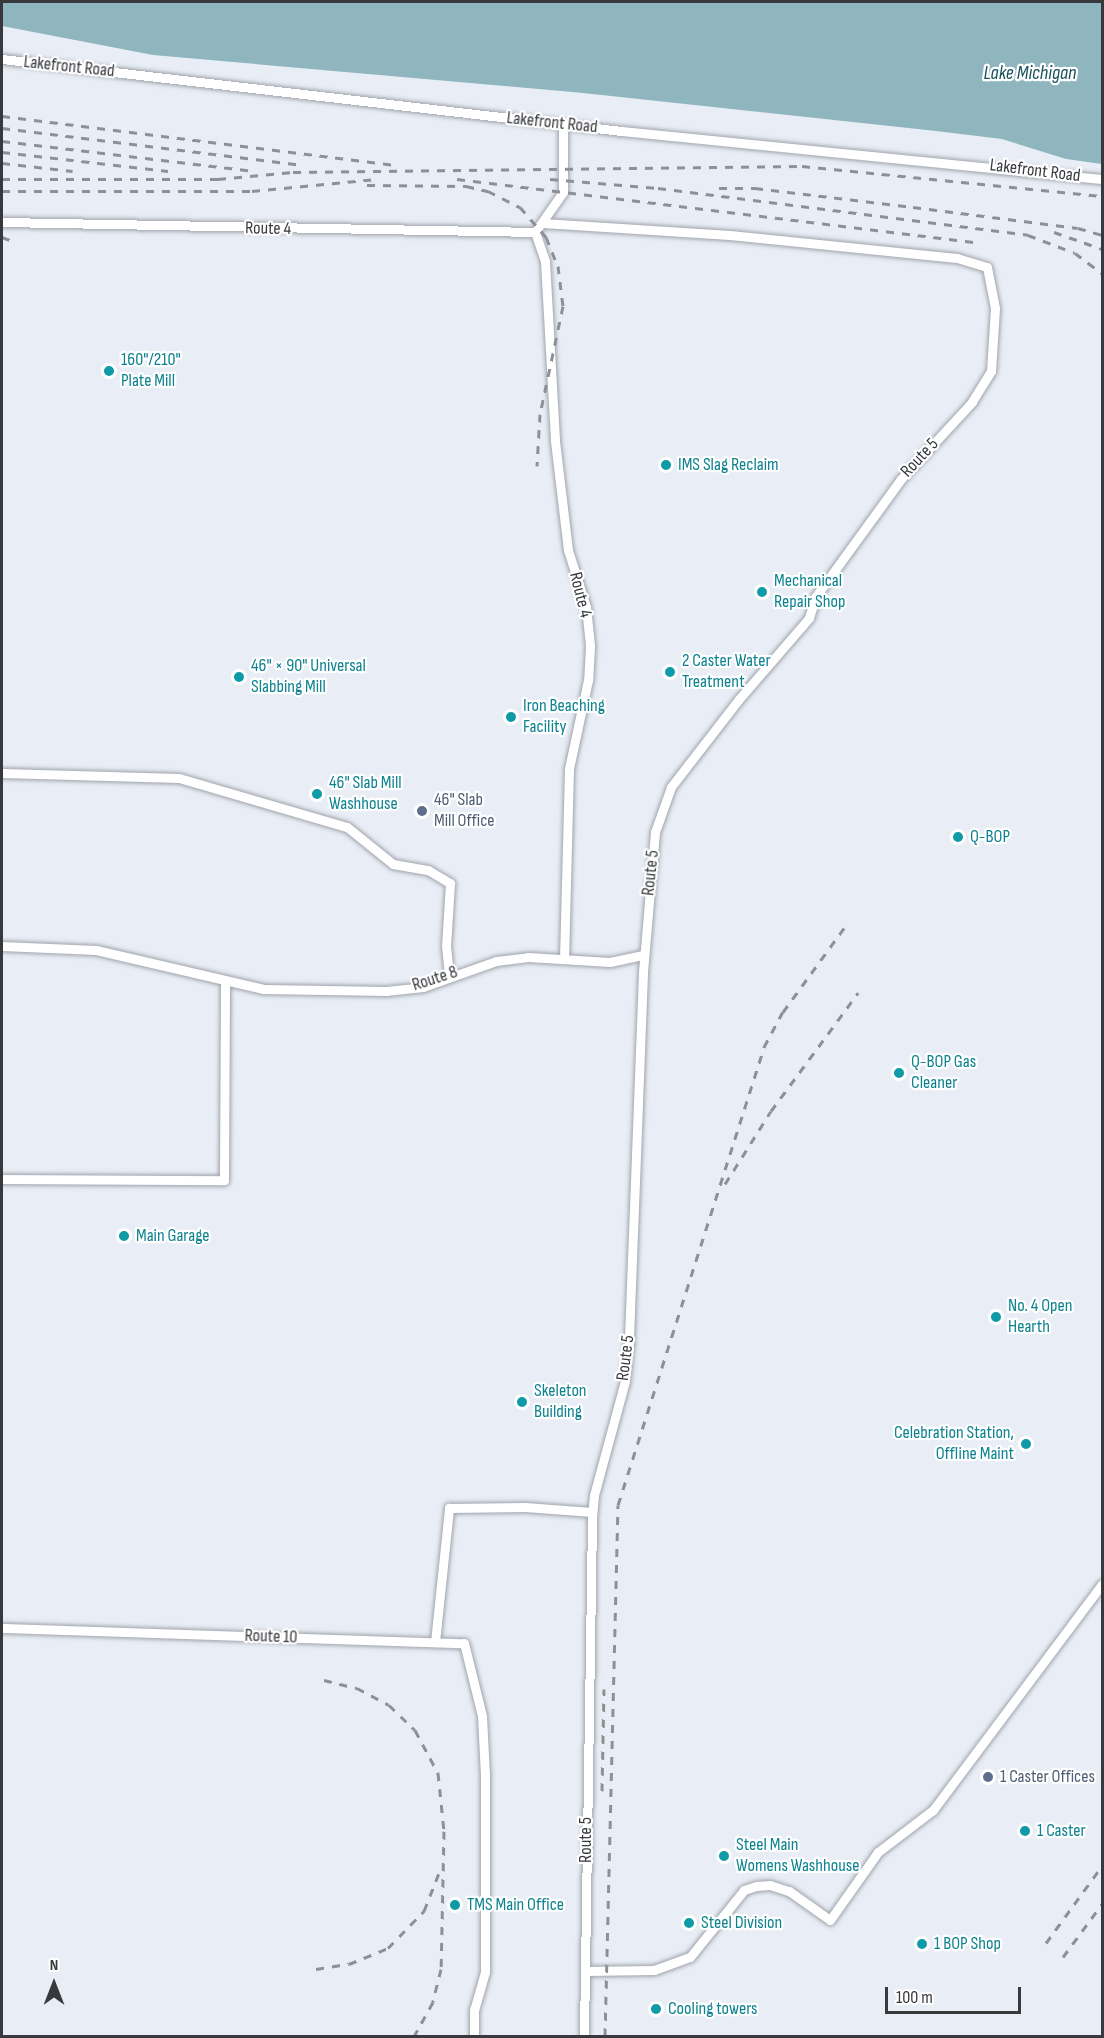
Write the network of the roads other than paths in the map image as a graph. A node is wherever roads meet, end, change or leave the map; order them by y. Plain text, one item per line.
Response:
1 (2, 59) edge
2 (563, 124) junction
3 (1102, 179) edge
4 (2, 222) edge
5 (543, 223) junction
6 (535, 232) junction
7 (2, 773) edge
8 (2, 946) edge
9 (644, 955) junction
10 (564, 958) junction
11 (449, 977) junction
12 (225, 982) junction
13 (2, 1179) edge
14 (592, 1512) junction
15 (1102, 1584) edge
16 (2, 1628) edge
17 (435, 1642) junction
18 (585, 1971) junction
19 (474, 2037) edge
20 (584, 2037) edge

1 - 2 street, Lakefront Road
2 - 3 street, Lakefront Road
2 - 5 street
4 - 6 street, Route 4
5 - 6 street
5 - 9 street, Route 5
6 - 10 street, Route 4
7 - 11 street
8 - 12 street, Route 8
9 - 10 street, Route 8
9 - 14 street, Route 5
10 - 11 street, Route 8
11 - 12 street, Route 8
12 - 13 street
14 - 17 street
14 - 18 street, Route 5
15 - 18 street
16 - 17 street, Route 10
17 - 19 street, Route 10
18 - 20 street, Route 5

